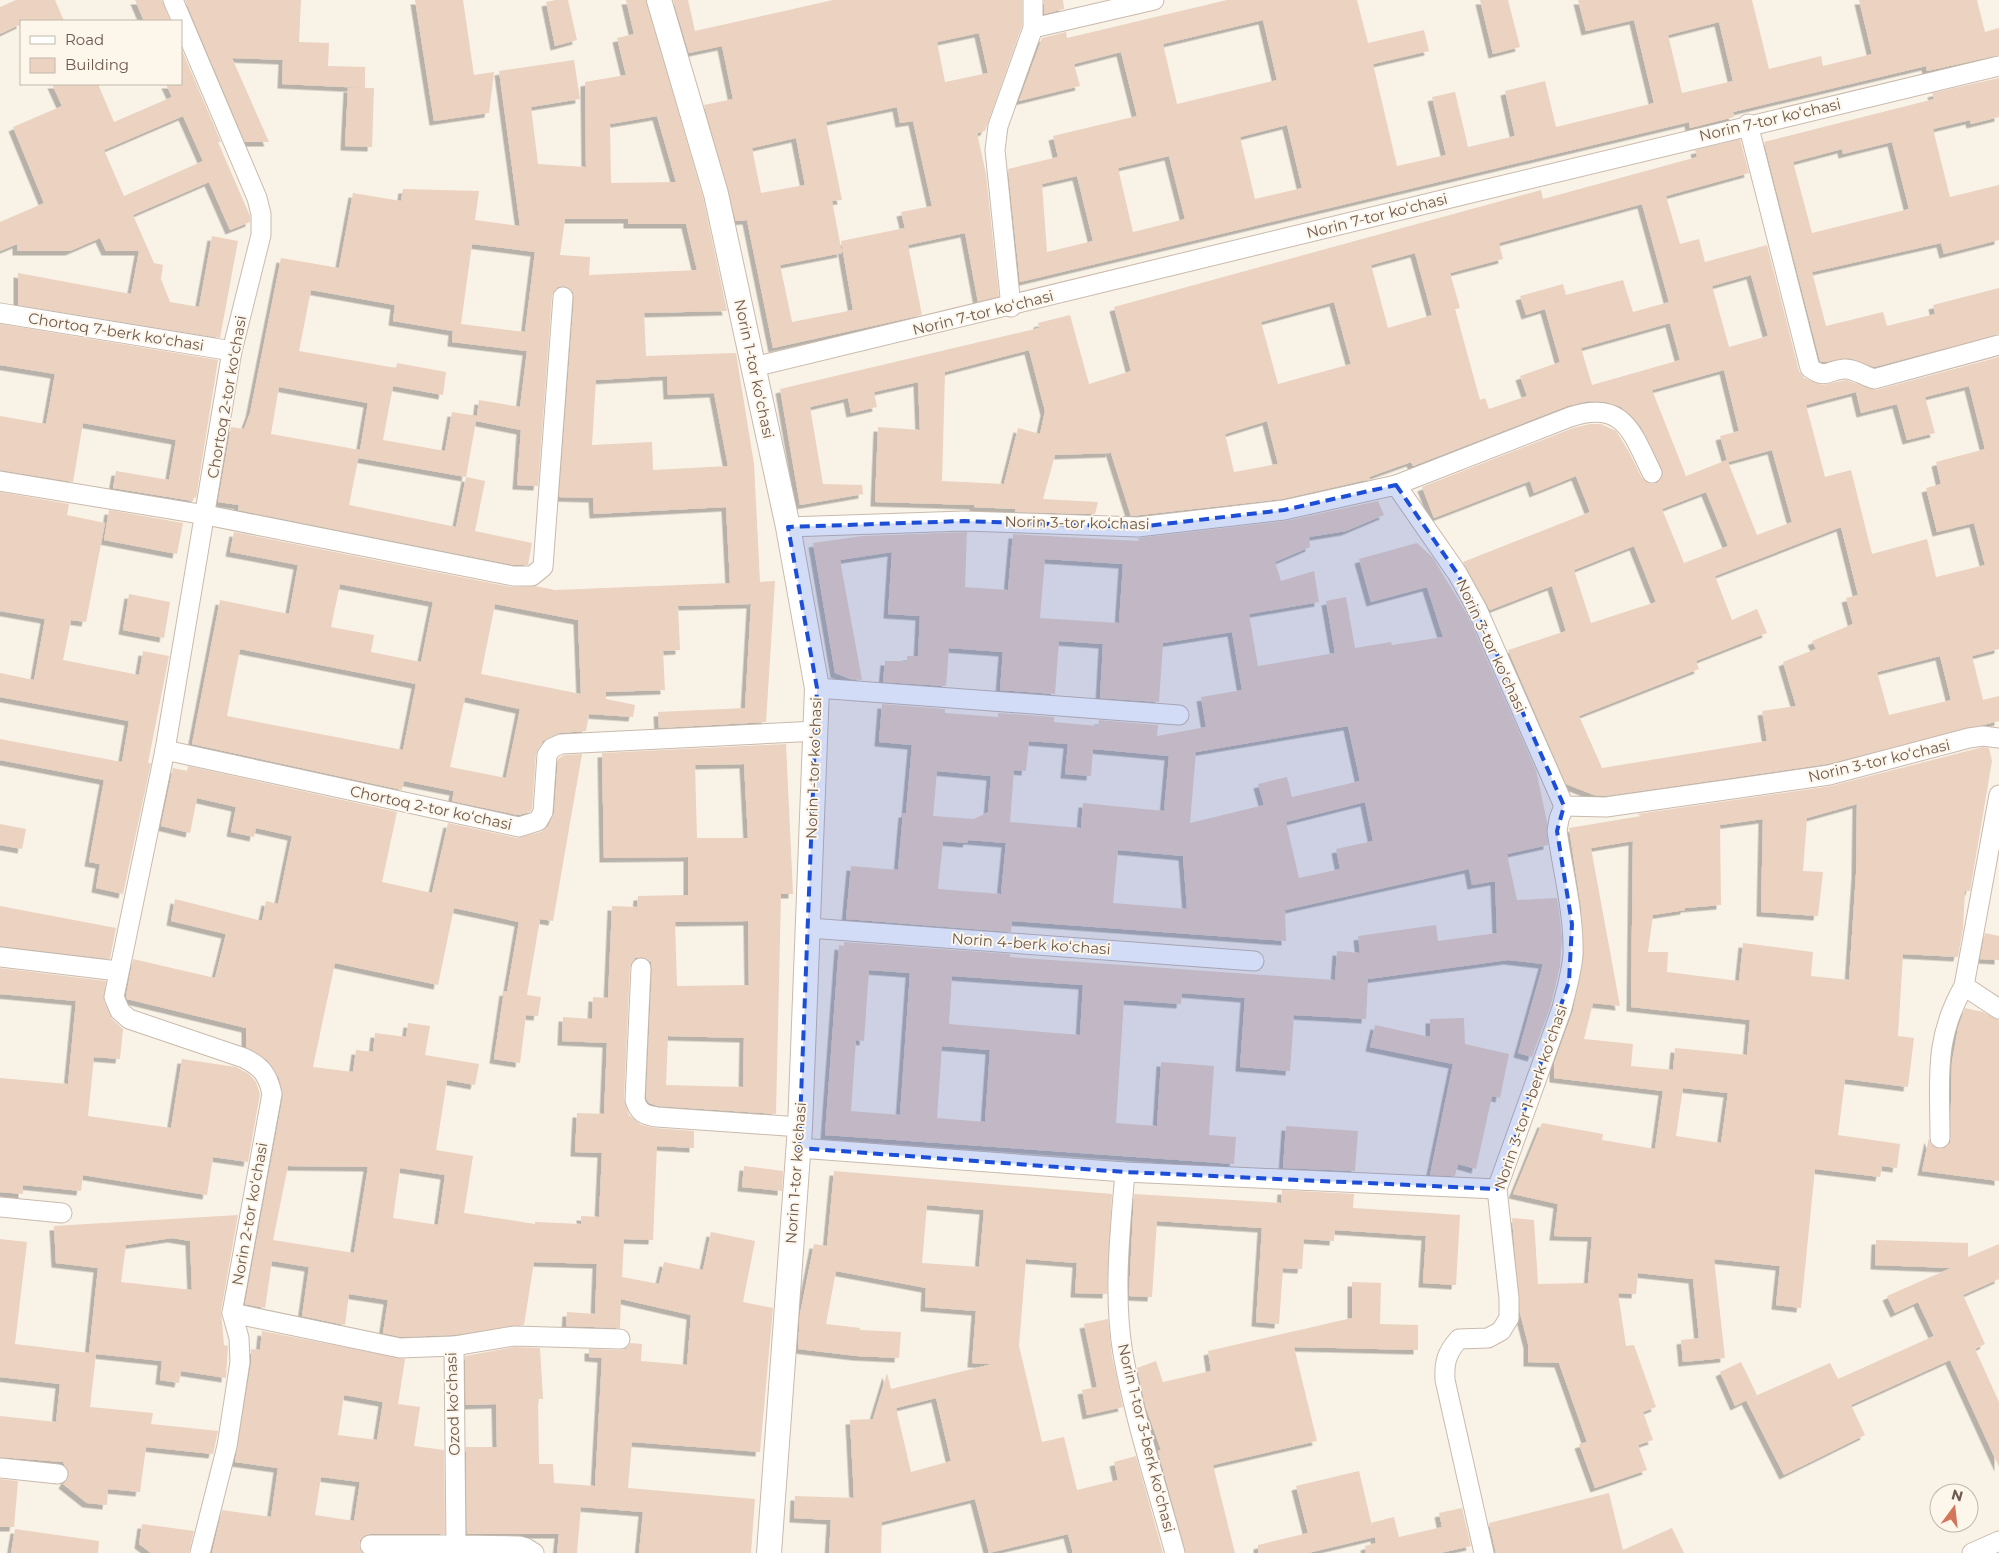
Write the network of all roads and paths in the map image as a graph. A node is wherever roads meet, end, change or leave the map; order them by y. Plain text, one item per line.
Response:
1 (173, 0) edge
2 (659, 0) edge
3 (1033, 0) edge
4 (1154, 0) edge
5 (181, 20) edge
6 (182, 21) edge
7 (1033, 28) junction
8 (1999, 66) edge
9 (1748, 124) junction
10 (563, 297) dead end
11 (1011, 306) junction
12 (0, 313) edge
13 (1999, 345) edge
14 (232, 351) junction
15 (754, 368) junction
16 (1652, 473) dead end
17 (0, 481) edge
18 (1396, 485) junction
19 (206, 515) junction
20 (788, 527) junction
21 (817, 688) junction
22 (1179, 715) dead end
23 (816, 731) junction
24 (1999, 738) edge
25 (165, 750) junction
26 (1999, 795) edge
27 (1564, 806) junction
28 (809, 928) junction
29 (0, 957) edge
30 (1254, 961) dead end
31 (641, 968) dead end
32 (118, 971) junction
33 (1964, 986) junction
34 (1999, 1010) edge
35 (799, 1137) junction
36 (1940, 1138) dead end
37 (1125, 1172) junction
38 (1497, 1189) junction
39 (0, 1207) edge
40 (62, 1213) dead end
41 (232, 1313) junction
42 (620, 1339) dead end
43 (454, 1346) junction
44 (0, 1468) edge
45 (58, 1474) dead end
46 (1999, 1541) edge
47 (370, 1545) dead end
48 (456, 1546) junction
49 (200, 1553) edge
50 (534, 1553) edge
51 (770, 1553) edge
52 (1175, 1553) edge
53 (1484, 1553) edge
54 (1972, 1553) edge

1 - 5 street, Chortoq 2-tor koʻchasi
2 - 15 street, Norin 1-tor koʻchasi
3 - 7 street
4 - 7 street
6 - 14 street, Chortoq 2-tor koʻchasi
7 - 11 street
8 - 9 street, Norin 7-tor koʻchasi
9 - 11 street, Norin 7-tor koʻchasi
9 - 13 street
10 - 19 street
11 - 15 street, Norin 7-tor koʻchasi
12 - 14 street, Chortoq 7-berk koʻchasi
14 - 19 street, Chortoq 2-tor koʻchasi
15 - 20 street, Norin 1-tor koʻchasi
16 - 18 street
17 - 19 street
18 - 20 street, Norin 3-tor koʻchasi
18 - 27 street, Norin 3-tor koʻchasi
19 - 25 street, Chortoq 2-tor koʻchasi
20 - 21 street, Norin 1-tor koʻchasi
21 - 22 street
21 - 23 street, Norin 1-tor koʻchasi
23 - 25 street, Chortoq 2-tor koʻchasi
23 - 28 street, Norin 1-tor koʻchasi
24 - 27 street, Norin 3-tor koʻchasi
25 - 32 street, Chortoq 2-tor koʻchasi
26 - 33 street
27 - 38 street, Norin 3-tor 1-berk koʻchasi
28 - 30 street, Norin 4-berk koʻchasi
28 - 35 street, Norin 1-tor koʻchasi
29 - 32 street
31 - 35 street
32 - 41 street, Norin 2-tor koʻchasi
33 - 34 street
33 - 36 street
35 - 37 street
35 - 51 street, Norin 1-tor koʻchasi
37 - 38 street
37 - 52 street, Norin 1-tor 3-berk koʻchasi
38 - 53 street, Norin 3-tor 1-berk koʻchasi
39 - 40 street
41 - 43 street, Ozod koʻchasi
41 - 49 street, Norin 2-tor koʻchasi
42 - 43 street
43 - 48 street, Ozod koʻchasi
44 - 45 street
46 - 54 street
47 - 48 street
48 - 50 street

